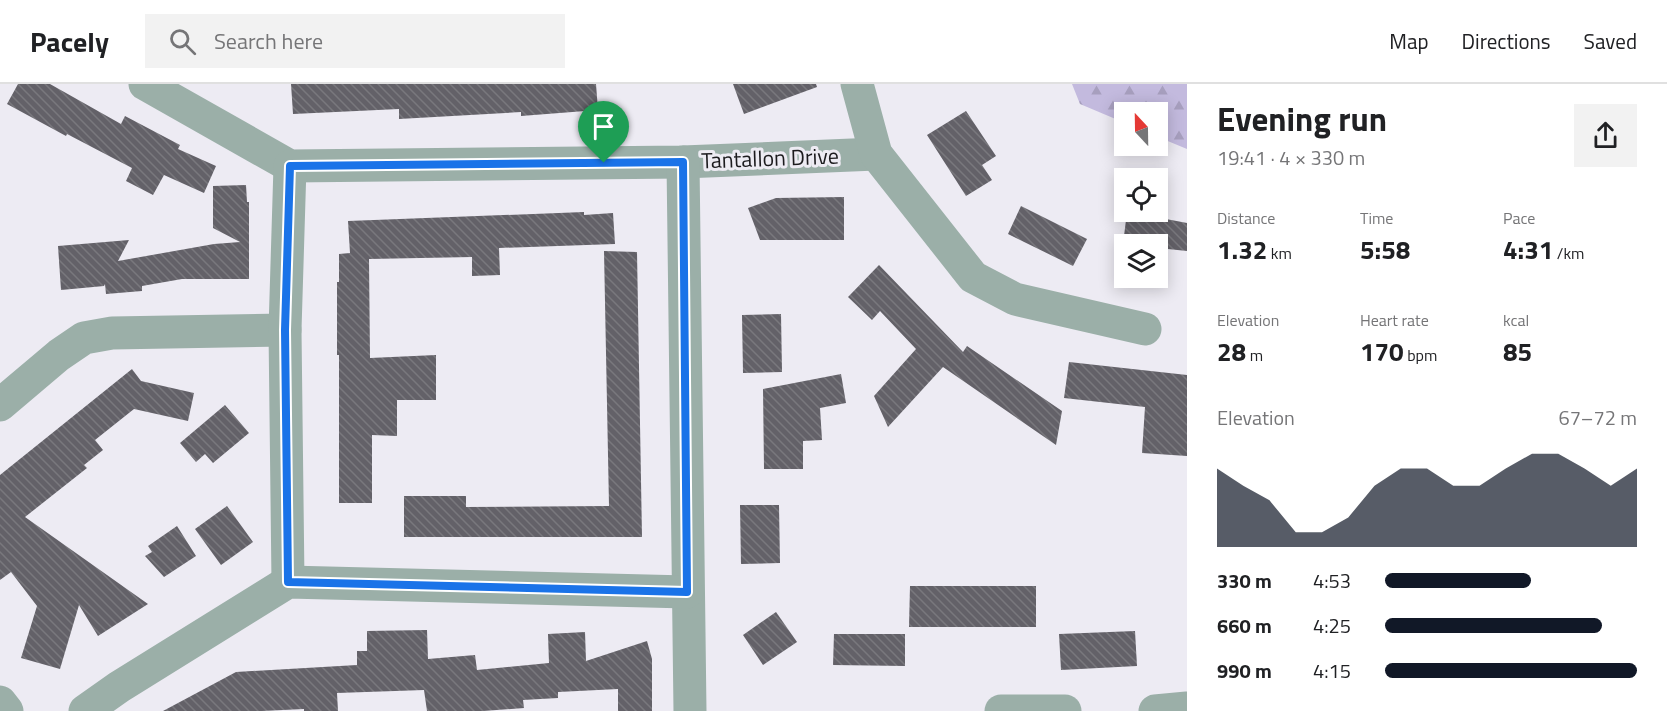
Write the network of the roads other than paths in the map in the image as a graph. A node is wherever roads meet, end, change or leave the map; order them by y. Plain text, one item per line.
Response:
1 (145, 84) edge
2 (857, 84) edge
3 (876, 154) junction
4 (683, 162) junction
5 (290, 166) junction
6 (1145, 329) dead end
7 (285, 330) junction
8 (0, 405) edge
9 (288, 582) junction
10 (687, 592) junction
11 (0, 702) edge
12 (1187, 708) edge
13 (7, 711) edge
14 (85, 711) edge
15 (690, 711) edge
16 (1001, 711) edge
17 (1065, 711) edge
18 (1155, 711) edge

1 - 5 street
2 - 3 street
3 - 4 street, Tantallon Drive
3 - 6 street
4 - 5 street, Tantallon Drive
4 - 10 street
5 - 7 street
7 - 8 street
7 - 9 street
9 - 10 street
9 - 14 street
10 - 15 street
11 - 13 street
12 - 18 street
16 - 17 street

